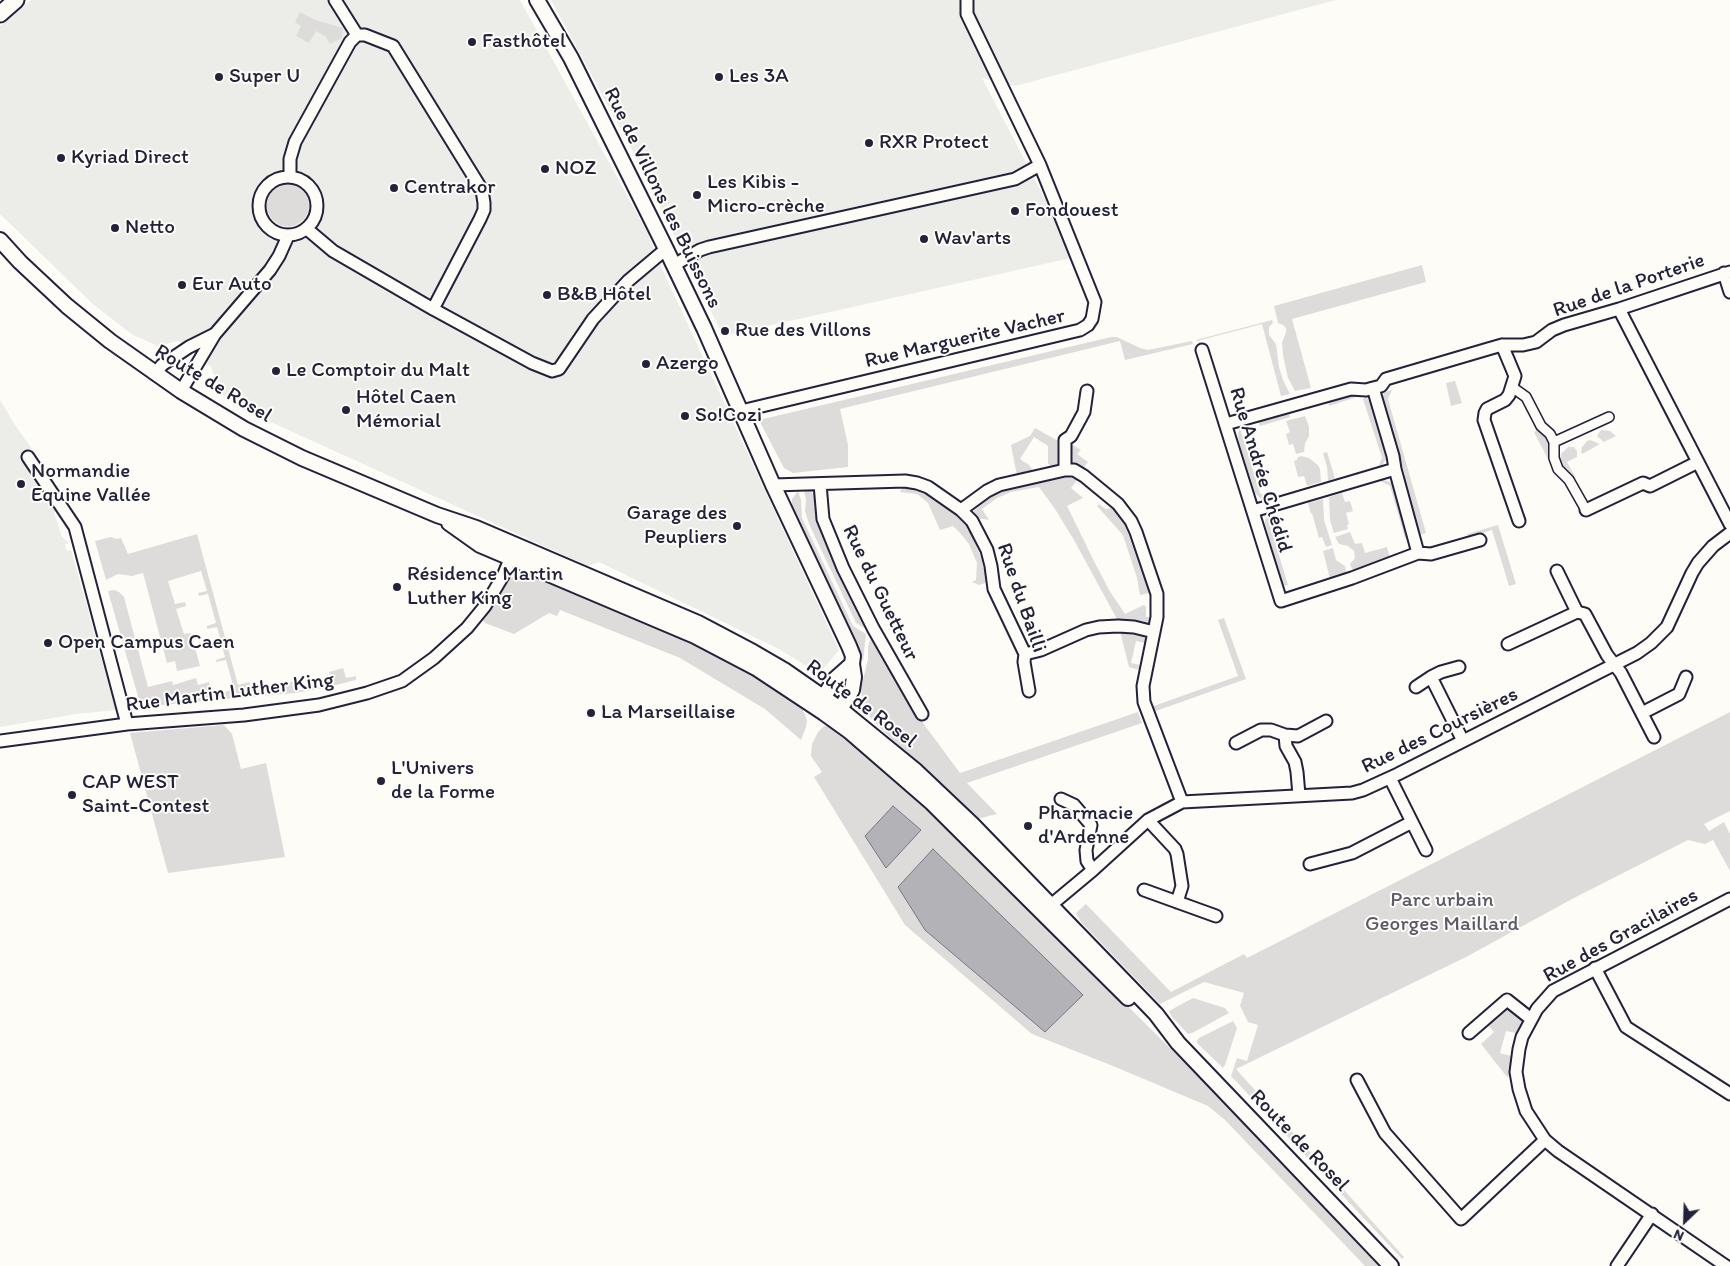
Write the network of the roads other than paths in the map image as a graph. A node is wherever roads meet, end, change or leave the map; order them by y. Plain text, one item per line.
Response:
1 (16, 0) edge
2 (335, 0) edge
3 (537, 0) edge
4 (966, 0) edge
5 (0, 14) edge
6 (357, 35) junction
7 (1040, 165) junction
8 (290, 176) junction
9 (307, 229) junction
10 (288, 236) junction
11 (0, 240) edge
12 (666, 249) junction
13 (674, 265) junction
14 (1727, 272) edge
15 (1730, 292) edge
16 (433, 309) junction
17 (1619, 309) junction
18 (215, 334) junction
19 (1502, 345) junction
20 (1202, 350) dead end
21 (155, 374) junction
22 (1512, 387) junction
23 (1373, 388) junction
24 (181, 391) junction
25 (1087, 391) dead end
26 (741, 411) junction
27 (1609, 417) dead end
28 (1226, 424) junction
29 (1554, 442) junction
30 (28, 457) dead end
31 (1698, 462) junction
32 (1066, 470) junction
33 (1395, 470) junction
34 (820, 484) junction
35 (773, 485) junction
36 (961, 510) junction
37 (1586, 510) joint
38 (1253, 511) junction
39 (1519, 521) dead end
40 (1730, 524) edge
41 (1730, 533) edge
42 (1480, 540) dead end
43 (513, 552) junction
44 (1418, 553) junction
45 (1558, 571) dead end
46 (1577, 612) junction
47 (1154, 632) junction
48 (1508, 644) dead end
49 (1025, 654) junction
50 (852, 664) junction
51 (1613, 665) junction
52 (1459, 667) dead end
53 (1431, 677) junction
54 (1686, 677) dead end
55 (1416, 688) dead end
56 (1029, 691) dead end
57 (824, 697) junction
58 (840, 709) junction
59 (824, 713) junction
60 (1642, 713) junction
61 (922, 714) dead end
62 (1326, 721) dead end
63 (126, 724) junction
64 (1286, 735) junction
65 (1654, 737) dead end
66 (0, 741) edge
67 (1463, 741) junction
68 (1236, 743) dead end
69 (1390, 778) junction
70 (1299, 795) junction
71 (1061, 799) dead end
72 (1182, 802) junction
73 (1148, 820) junction
74 (1412, 822) junction
75 (1426, 850) dead end
76 (1310, 864) dead end
77 (1093, 870) junction
78 (1144, 890) dead end
79 (1730, 899) edge
80 (1177, 902) junction
81 (1046, 909) junction
82 (1216, 916) dead end
83 (1595, 968) junction
84 (1531, 1019) junction
85 (1469, 1032) dead end
86 (1357, 1080) dead end
87 (1730, 1094) edge
88 (1545, 1140) junction
89 (1652, 1214) junction
90 (1391, 1266) edge
91 (1617, 1266) edge
92 (1726, 1266) edge

1 - 5 main road
2 - 6 street
3 - 12 street, Rue de Villons les Buissons
4 - 7 street, Rue Marguerite Vacher
6 - 8 street
6 - 16 street
7 - 13 street
7 - 26 street, Rue Marguerite Vacher
8 - 9 street
8 - 10 street
9 - 10 street
9 - 16 street
10 - 18 street
11 - 21 street, Route de Rosel
12 - 13 street, Rue de Villons les Buissons
12 - 16 street
13 - 26 street, Rue de Villons les Buissons
14 - 15 street
14 - 17 street, Rue de la Porterie
17 - 19 street, Rue de la Porterie
17 - 31 street
18 - 21 street
18 - 24 street
19 - 22 street
19 - 23 street, Rue de la Porterie
20 - 28 street, Rue Andrée Chédid
21 - 24 street, Route de Rosel
22 - 29 street
22 - 39 street
23 - 28 street, Rue de la Porterie
23 - 33 street
24 - 43 street, Route de Rosel
25 - 32 street
26 - 35 street, Rue de Villons les Buissons
27 - 29 street
28 - 38 street, Rue Andrée Chédid
29 - 37 street
30 - 63 street
31 - 37 street
31 - 40 street
32 - 36 street
32 - 47 street
33 - 38 street
33 - 44 street
34 - 35 street, Rue du Bailli
34 - 36 street, Rue du Bailli
34 - 61 street, Rue du Guetteur
35 - 50 street, Rue de Villons les Buissons
36 - 49 street, Rue du Bailli
38 - 44 street, Rue Andrée Chédid
41 - 51 street, Rue des Coursières
42 - 44 street
43 - 57 street, Route de Rosel
43 - 59 street, Route de Rosel
43 - 63 street, Rue Martin Luther King
45 - 46 street
46 - 48 street
46 - 51 street
47 - 49 street
47 - 72 street
49 - 56 street, Rue du Bailli
50 - 57 street
50 - 58 street, Rue de Villons les Buissons
51 - 60 street
51 - 67 street, Rue des Coursières
52 - 53 street
53 - 55 street
53 - 67 street
54 - 60 street
57 - 58 street, Route de Rosel
57 - 59 street
58 - 59 street
58 - 81 street, Route de Rosel
59 - 81 street, Route de Rosel
60 - 65 street
62 - 64 street
63 - 66 street, Rue Martin Luther King
64 - 68 street
64 - 70 street
67 - 69 street, Rue des Coursières
69 - 70 street, Rue des Coursières
69 - 74 street
70 - 72 street, Rue des Coursières
71 - 77 street
72 - 73 street, Rue des Coursières
73 - 77 street, Rue des Coursières
73 - 80 street
74 - 75 street
74 - 76 street
77 - 81 street, Rue des Coursières
78 - 80 street
79 - 83 street, Rue des Gracilaires
80 - 82 street
81 - 90 street, Route de Rosel
83 - 84 street, Rue des Gracilaires
83 - 87 street
84 - 85 street
84 - 88 street, Rue des Gracilaires
86 - 88 street
88 - 89 street, Rue des Gracilaires
89 - 91 street
89 - 92 street, Rue des Gracilaires

